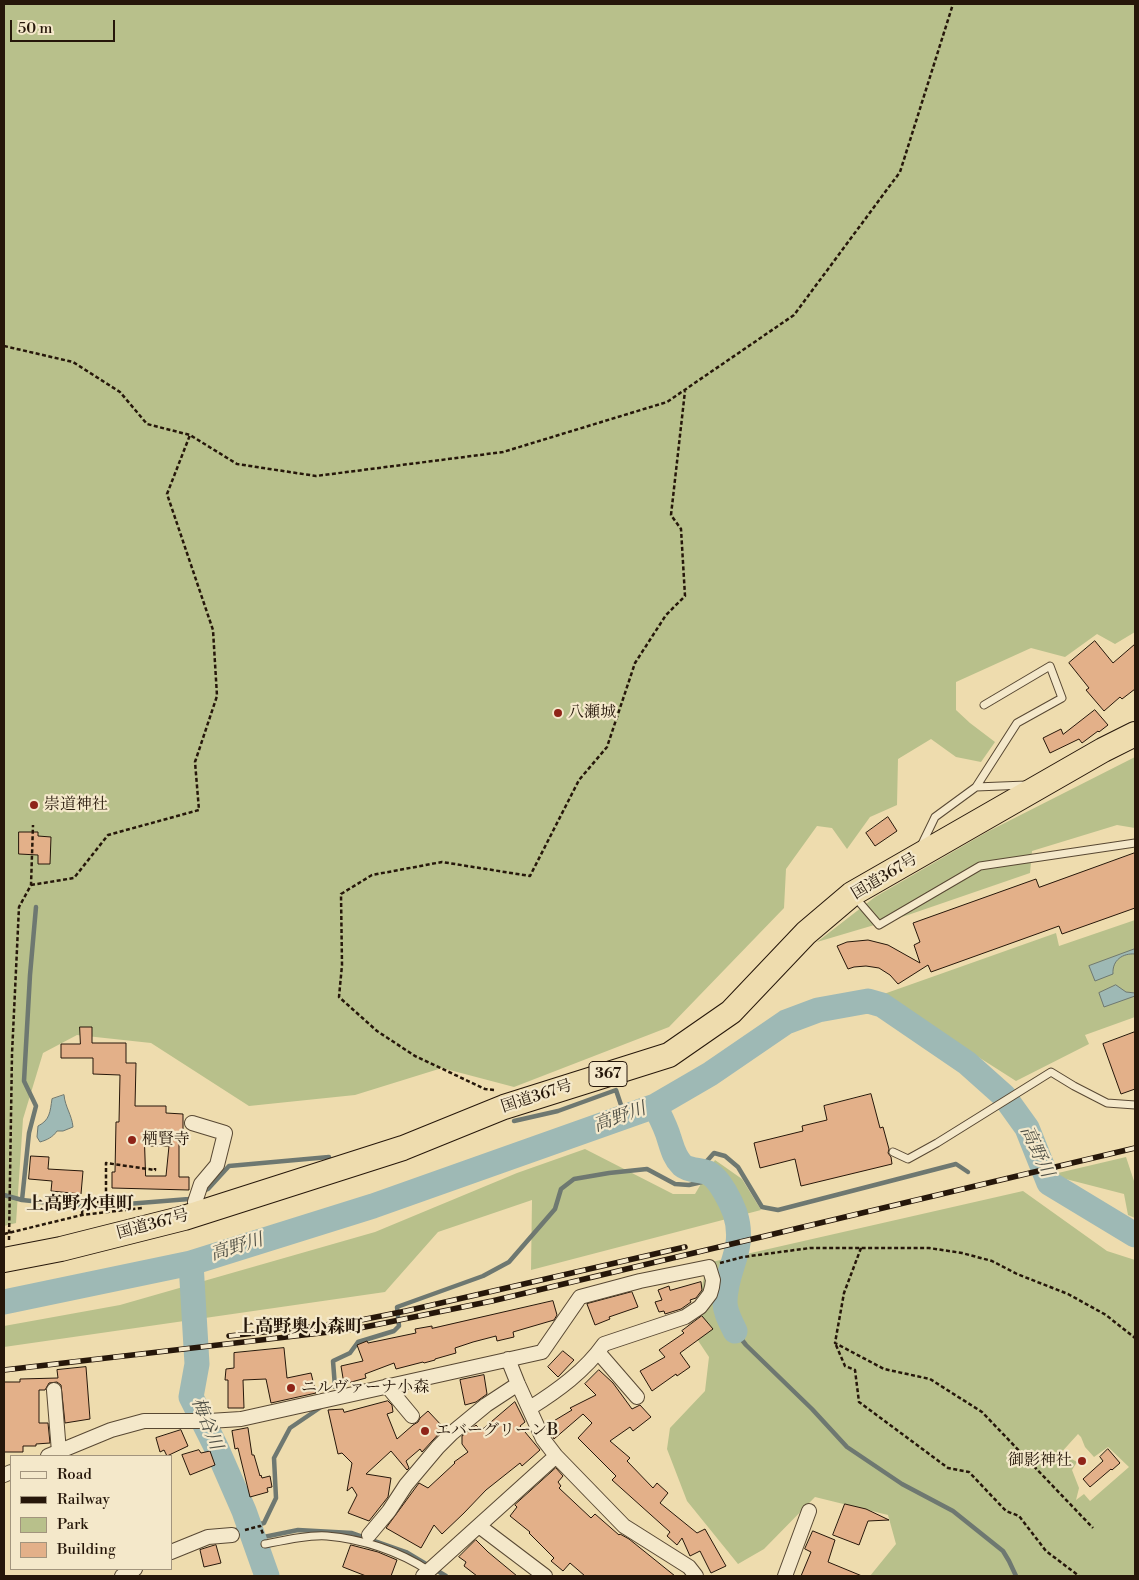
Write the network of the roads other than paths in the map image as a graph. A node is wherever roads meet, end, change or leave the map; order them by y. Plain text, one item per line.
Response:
1 (984, 705) dead end
2 (1135, 734) edge
3 (1043, 785) junction
4 (976, 787) junction
5 (1135, 843) edge
6 (916, 858) junction
7 (852, 894) junction
8 (1135, 1104) edge
9 (192, 1123) dead end
10 (893, 1152) dead end
11 (197, 1213) junction
12 (6, 1259) edge
13 (598, 1352) junction
14 (508, 1359) junction
15 (518, 1384) junction
16 (387, 1386) junction
17 (54, 1390) dead end
18 (637, 1397) dead end
19 (530, 1408) junction
20 (412, 1416) dead end
21 (54, 1454) edge
22 (556, 1456) junction
23 (810, 1511) dead end
24 (479, 1526) junction
25 (232, 1535) dead end
26 (366, 1539) junction
27 (265, 1544) dead end
28 (172, 1552) edge
29 (133, 1570) edge
30 (430, 1570) edge
31 (122, 1576) edge
32 (545, 1576) edge
33 (696, 1576) edge
34 (785, 1576) edge

1 - 4 lane
2 - 3 highway, 国道367号 / 367
3 - 4 lane
3 - 6 highway, 国道367号 / 367
4 - 6 lane
5 - 7 lane
6 - 7 highway, 国道367号 / 367
7 - 11 highway, 国道367号 / 367
8 - 10 lane
9 - 11 street
11 - 12 highway, 国道367号 / 367
13 - 14 street
13 - 18 street
13 - 19 street
14 - 15 street
14 - 16 street
15 - 19 street
15 - 26 street
16 - 20 street
16 - 21 street
17 - 21 street
19 - 22 street
22 - 24 street
22 - 33 street
23 - 34 street
24 - 30 street
24 - 32 street
25 - 28 street
26 - 27 lane
26 - 30 lane
29 - 31 street

